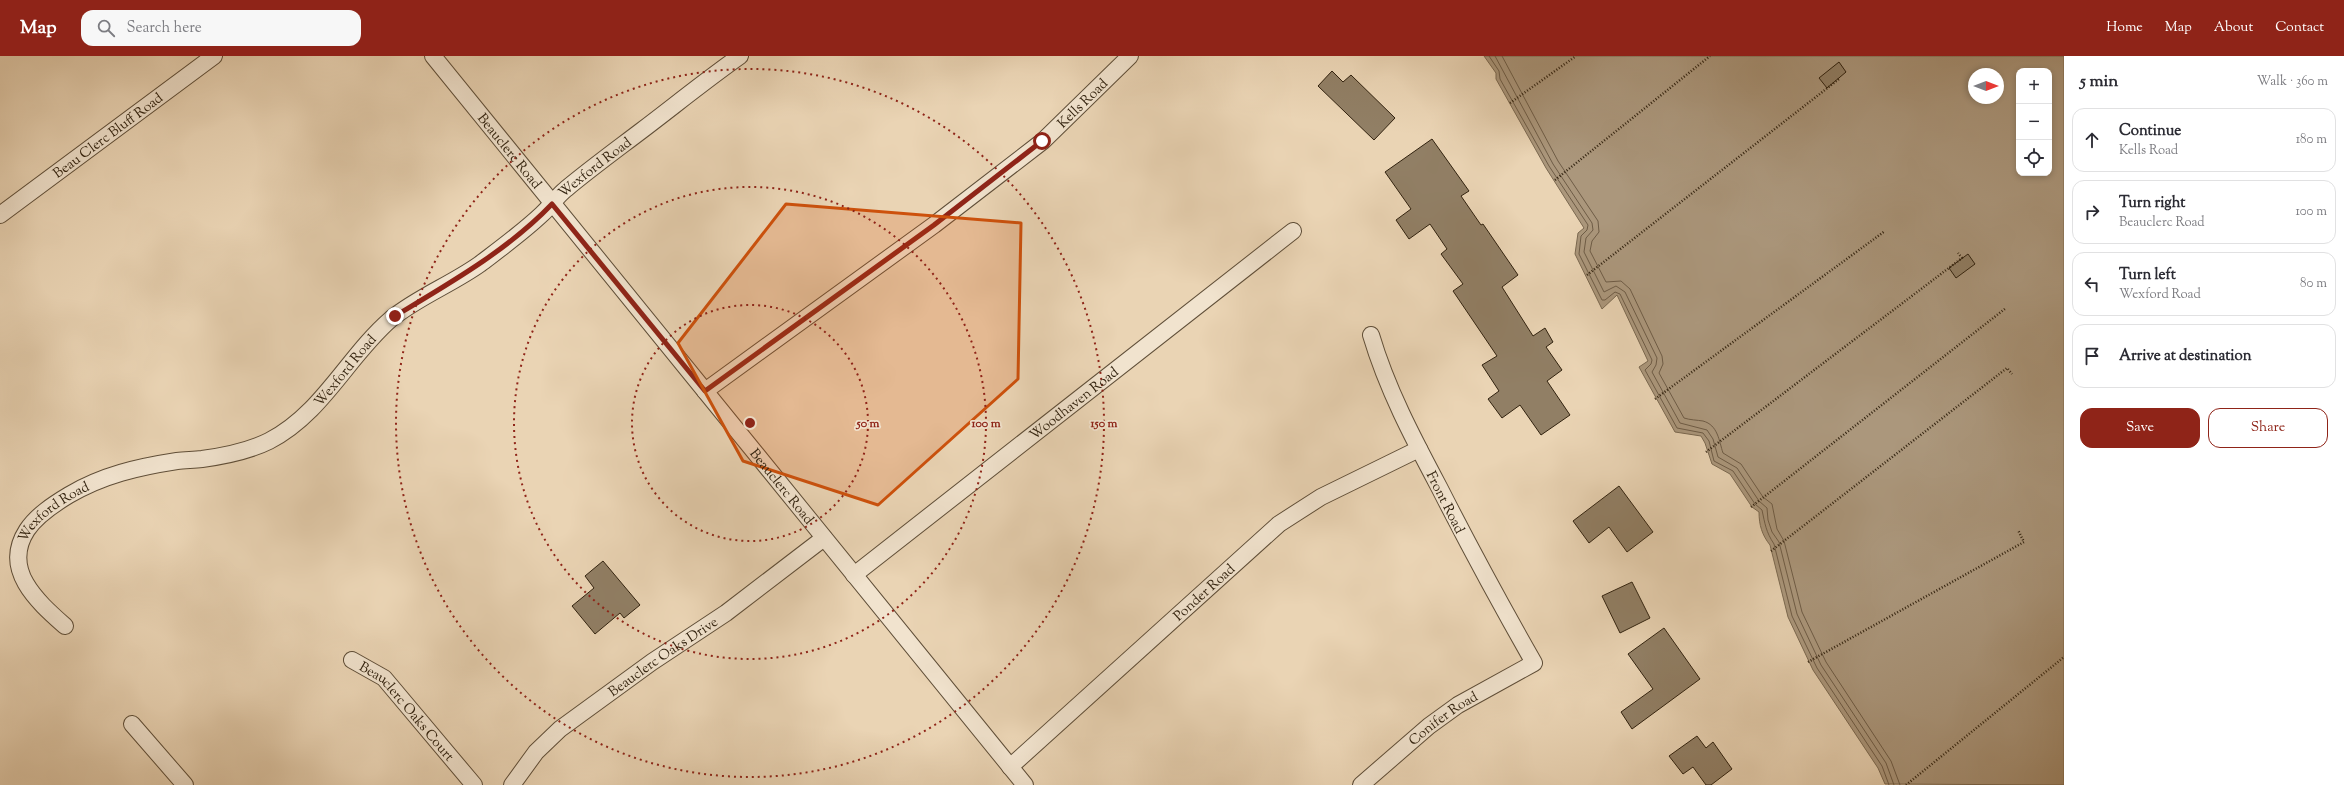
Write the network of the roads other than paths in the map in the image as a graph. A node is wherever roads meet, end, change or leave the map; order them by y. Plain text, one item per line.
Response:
1 (214, 56) edge
2 (433, 56) edge
3 (740, 56) edge
4 (1130, 56) edge
5 (552, 204) junction
6 (0, 215) edge
7 (1293, 231) dead end
8 (1371, 335) dead end
9 (705, 391) junction
10 (1419, 449) junction
11 (824, 538) junction
12 (854, 575) junction
13 (65, 626) dead end
14 (352, 660) dead end
15 (1534, 663) joint
16 (132, 724) dead end
17 (1010, 767) junction
18 (185, 785) edge
19 (474, 785) edge
20 (512, 785) edge
21 (1025, 785) edge
22 (1361, 785) edge

1 - 6 street, Beau Clerc Bluff Road
2 - 5 street, Beauclerc Road
3 - 5 street, Wexford Road
4 - 9 street, Kells Road
5 - 9 street, Beauclerc Road
5 - 13 street, Wexford Road
7 - 12 street, Woodhaven Road
8 - 10 street, Front Road
9 - 11 street, Beauclerc Road
10 - 15 street, Front Road
10 - 17 street, Ponder Road
11 - 12 street, Beauclerc Road
11 - 20 street, Beauclerc Oaks Drive
12 - 17 street, Beauclerc Road
14 - 19 street, Beauclerc Oaks Court
15 - 22 street, Conifer Road
16 - 18 street
17 - 21 street, Beauclerc Road

